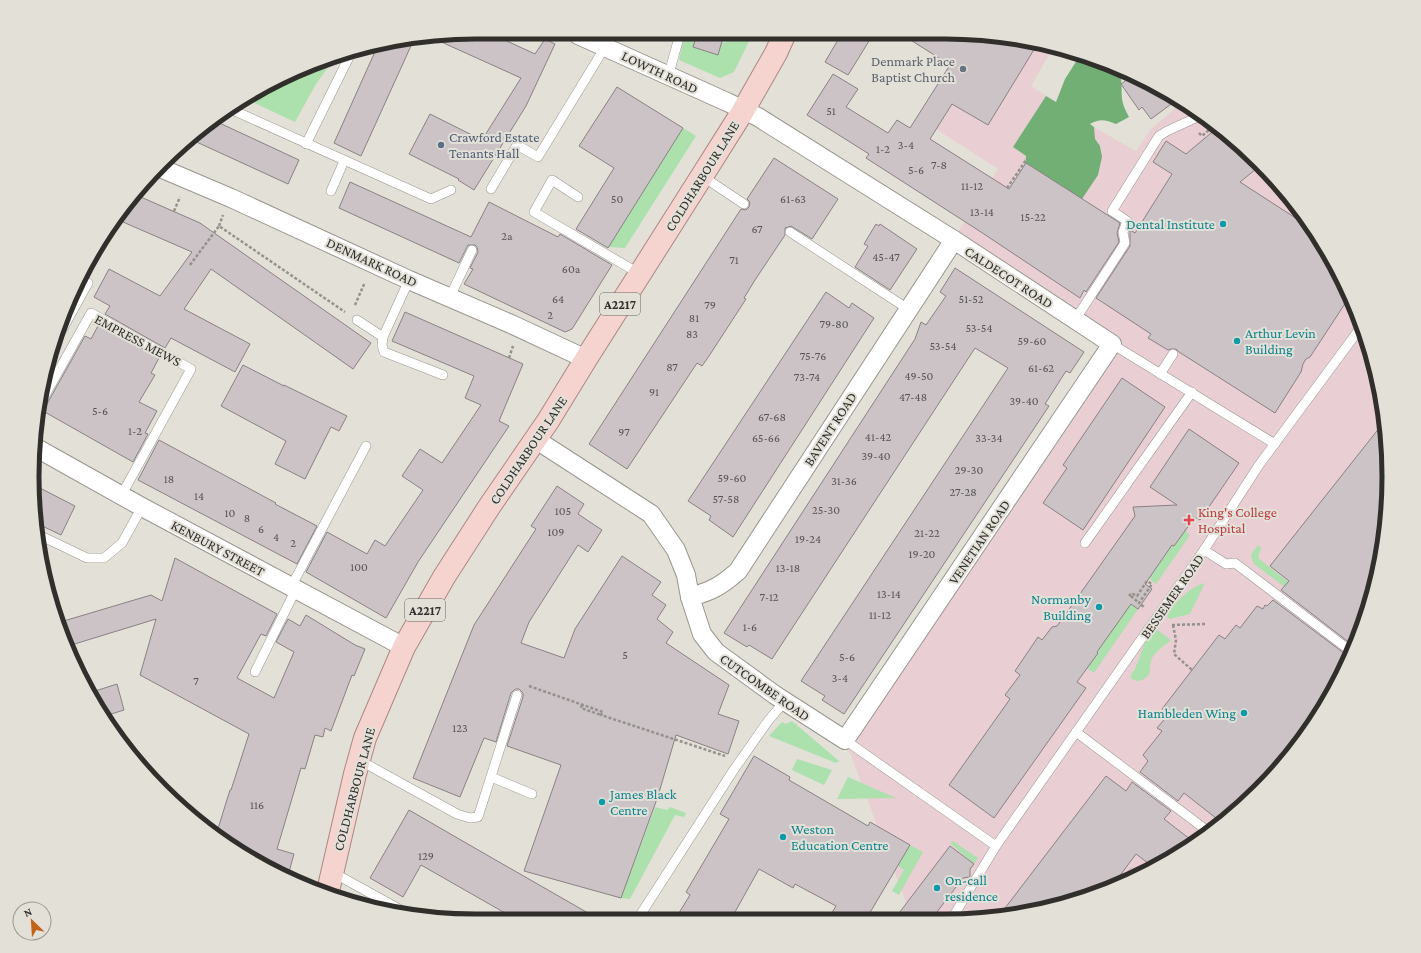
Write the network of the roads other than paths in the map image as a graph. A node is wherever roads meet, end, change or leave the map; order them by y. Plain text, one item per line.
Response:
1 (587, 39) edge
2 (679, 39) edge
3 (782, 39) edge
4 (605, 47) junction
5 (348, 58) edge
6 (668, 77) junction
7 (236, 111) edge
8 (743, 111) junction
9 (1195, 118) edge
10 (306, 144) junction
11 (344, 161) junction
12 (165, 170) edge
13 (702, 176) junction
14 (491, 189) dead end
15 (331, 190) dead end
16 (451, 190) dead end
17 (578, 197) dead end
18 (744, 204) dead end
19 (790, 232) dead end
20 (954, 240) junction
21 (472, 250) dead end
22 (640, 274) junction
23 (409, 280) junction
24 (88, 283) dead end
25 (450, 297) junction
26 (908, 309) junction
27 (69, 318) edge
28 (354, 318) road end
29 (1075, 320) junction
30 (1358, 333) edge
31 (383, 337) junction
32 (1112, 344) junction
33 (1173, 354) dead end
34 (586, 359) junction
35 (1160, 374) junction
36 (443, 375) dead end
37 (47, 392) edge
38 (1192, 392) junction
39 (535, 439) junction
40 (1275, 444) junction
41 (366, 446) dead end
42 (40, 450) edge
43 (121, 496) junction
44 (142, 507) junction
45 (43, 537) edge
46 (1085, 543) dead end
47 (1204, 550) junction
48 (294, 588) junction
49 (690, 597) junction
50 (404, 647) junction
51 (1347, 648) edge
52 (256, 672) dead end
53 (517, 695) dead end
54 (785, 701) junction
55 (1076, 732) junction
56 (846, 740) junction
57 (359, 760) junction
58 (491, 777) junction
59 (532, 794) dead end
60 (1204, 829) edge
61 (996, 846) junction
62 (330, 882) edge
63 (385, 904) edge
64 (641, 914) edge
65 (955, 914) edge

1 - 4 street, LOWTH ROAD
2 - 6 lane
3 - 8 main road, COLDHARBOUR LANE / A2217
4 - 6 street, LOWTH ROAD
4 - 14 lane
5 - 10 lane
6 - 8 street, LOWTH ROAD
7 - 10 lane
8 - 13 main road, COLDHARBOUR LANE / A2217
8 - 20 street, CALDECOT ROAD
9 - 29 lane
10 - 11 lane
11 - 15 lane
11 - 16 lane
12 - 23 street, DENMARK ROAD
13 - 18 lane
13 - 22 main road, COLDHARBOUR LANE / A2217
17 - 22 lane
19 - 26 lane
20 - 26 street, BAVENT ROAD
20 - 29 street, CALDECOT ROAD
21 - 25 lane
22 - 34 main road, COLDHARBOUR LANE / A2217
23 - 25 street, DENMARK ROAD
23 - 31 lane
24 - 27 lane
25 - 34 street, DENMARK ROAD
26 - 49 street, BAVENT ROAD
28 - 31 lane
29 - 32 street, CALDECOT ROAD
30 - 40 lane, BESSEMER ROAD
31 - 36 lane
32 - 35 lane, CALDECOT ROAD
32 - 56 street, VENETIAN ROAD
33 - 35 lane
34 - 39 main road, COLDHARBOUR LANE / A2217
35 - 38 lane, CALDECOT ROAD
37 - 43 lane, EMPRESS MEWS
38 - 40 lane, CALDECOT ROAD
38 - 46 lane
39 - 49 street, CUTCOMBE ROAD
39 - 50 main road, COLDHARBOUR LANE / A2217
40 - 47 lane, BESSEMER ROAD
41 - 48 lane
42 - 43 street, KENBURY STREET
43 - 44 street, KENBURY STREET
44 - 45 lane
44 - 48 street, KENBURY STREET
47 - 51 lane
47 - 55 lane, BESSEMER ROAD
48 - 50 street, KENBURY STREET
48 - 52 lane
49 - 54 street, CUTCOMBE ROAD
50 - 57 main road, COLDHARBOUR LANE / A2217
53 - 58 lane
54 - 56 street, CUTCOMBE ROAD
54 - 64 lane
55 - 60 lane
55 - 61 lane, BESSEMER ROAD
56 - 61 lane, CUTCOMBE ROAD
57 - 58 lane
57 - 62 main road, COLDHARBOUR LANE / A2217
58 - 59 lane
61 - 65 lane, BESSEMER ROAD
62 - 63 lane

